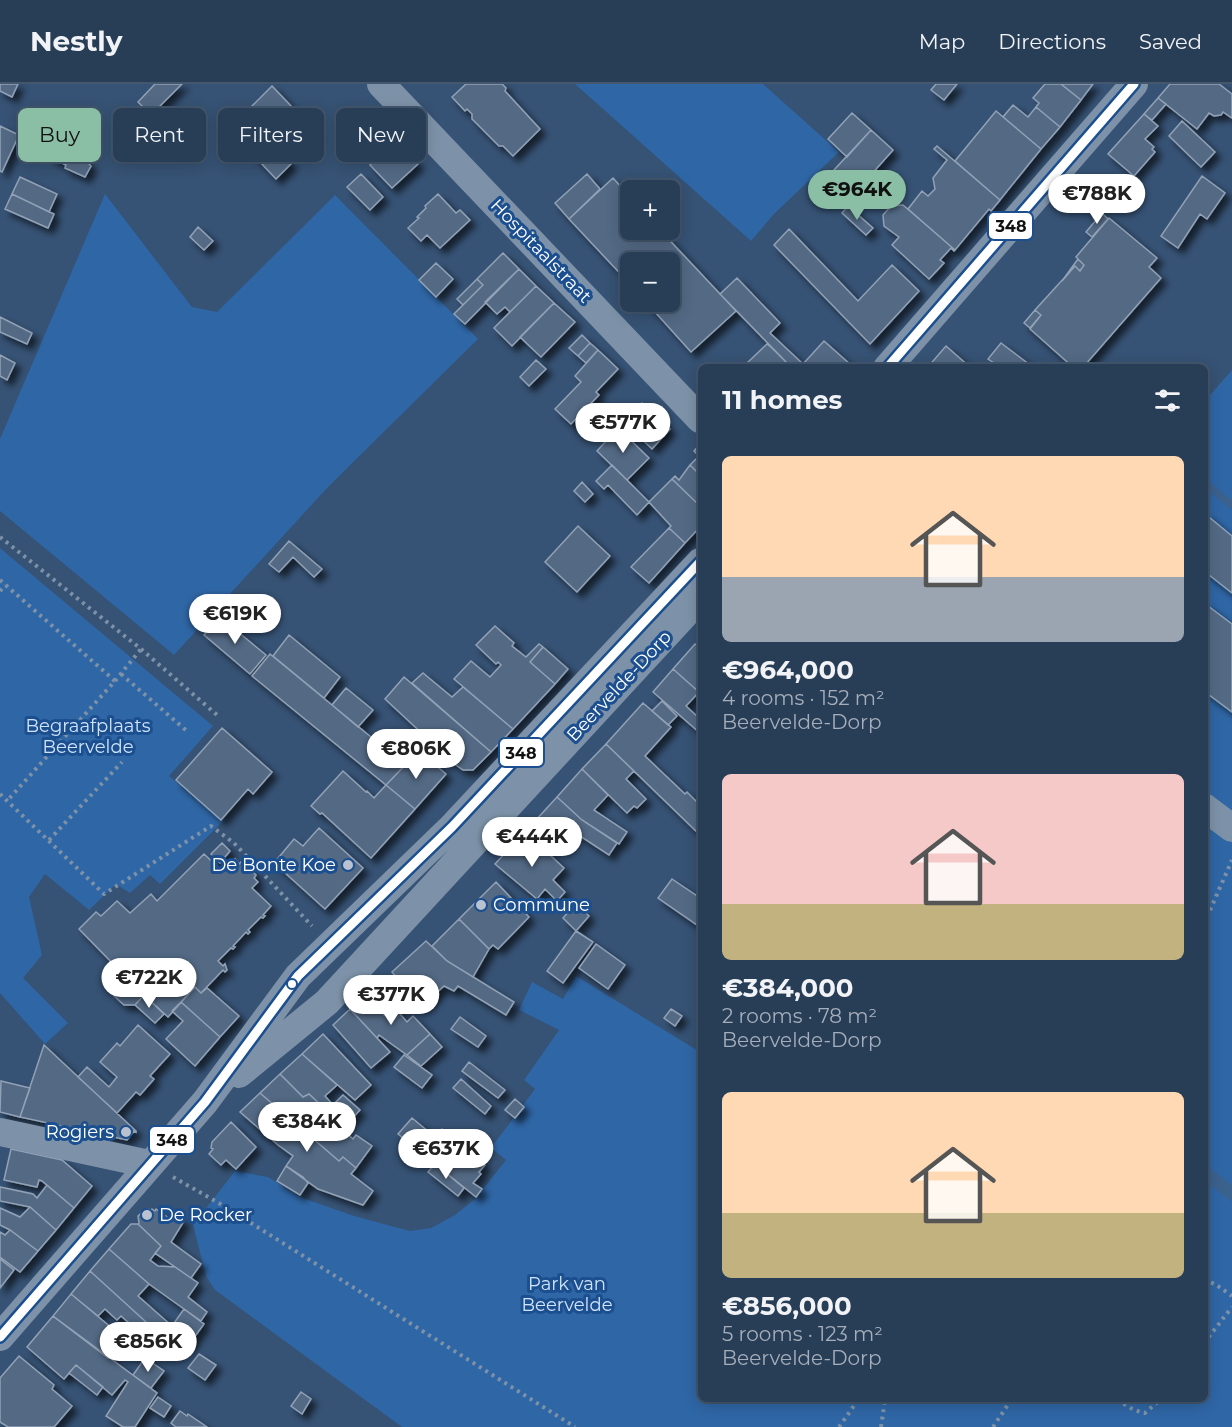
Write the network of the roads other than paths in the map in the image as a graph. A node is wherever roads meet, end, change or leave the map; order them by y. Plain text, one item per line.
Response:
1 (381, 84) edge
2 (1134, 84) edge
3 (890, 364) edge
4 (698, 417) edge
5 (698, 564) edge
6 (698, 600) edge
7 (1208, 810) edge
8 (1232, 828) edge
9 (205, 1102) junction
10 (0, 1132) edge
11 (149, 1164) junction
12 (0, 1337) edge

1 - 4 street, Hospitaalstraat
2 - 3 street
5 - 9 street, Beervelde-Dorp
6 - 9 street, Beervelde-Dorp
7 - 8 street
9 - 11 street, Beervelde-Dorp
10 - 11 street
11 - 12 street, Beervelde-Dorp

